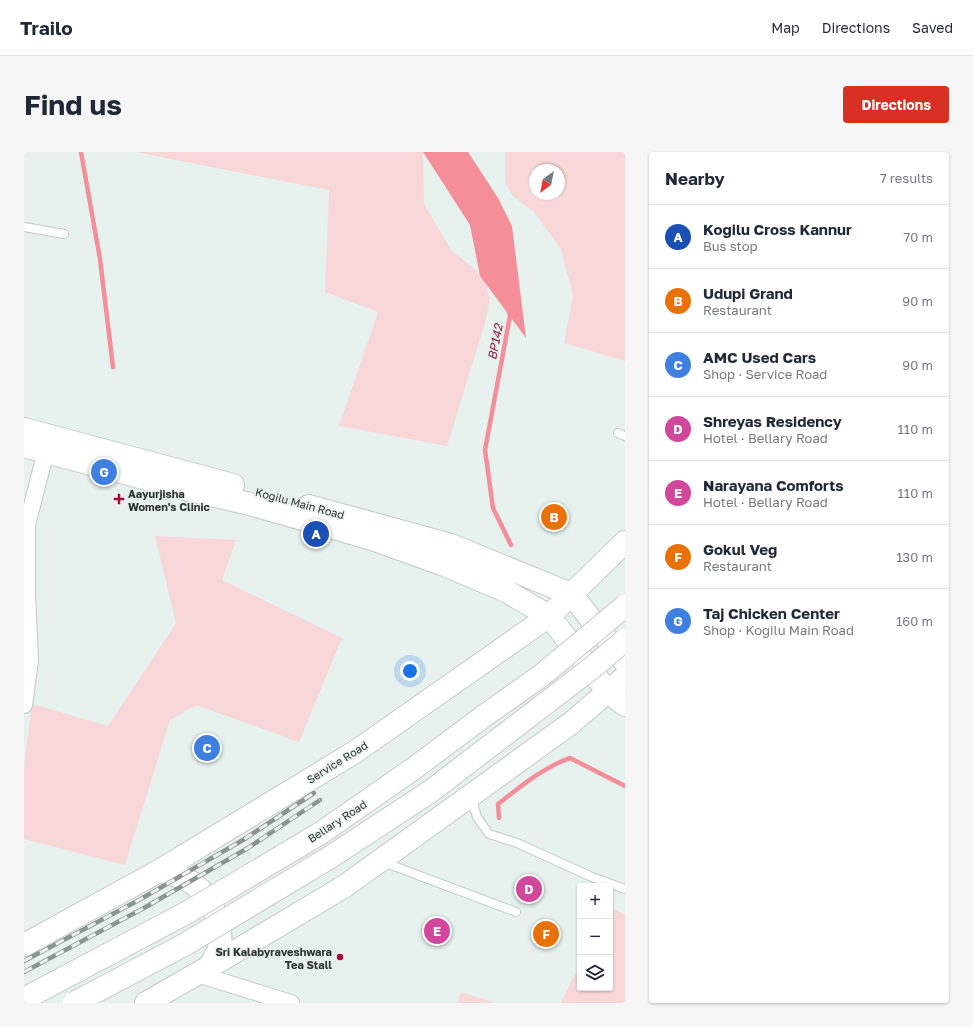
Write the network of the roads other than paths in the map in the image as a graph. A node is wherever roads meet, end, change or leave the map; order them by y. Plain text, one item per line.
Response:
1 (24, 227) edge
2 (64, 234) dead end
3 (25, 435) edge
4 (46, 451) junction
5 (625, 542) edge
6 (449, 555) junction
7 (571, 594) junction
8 (625, 606) edge
9 (549, 616) junction
10 (625, 640) edge
11 (625, 662) edge
12 (625, 677) edge
13 (620, 700) edge
14 (24, 705) edge
15 (470, 796) junction
16 (380, 860) junction
17 (159, 871) junction
18 (625, 888) edge
19 (516, 912) dead end
20 (24, 945) edge
21 (203, 971) junction
22 (24, 999) edge
23 (74, 1003) edge
24 (146, 1003) edge
25 (292, 1003) edge

1 - 2 lane
3 - 4 main road, Kogilu Main Road
3 - 6 main road, Kogilu Main Road
4 - 6 main road, Kogilu Main Road
4 - 14 street
5 - 7 main road, Service Road
6 - 7 main road, Kogilu Main Road
6 - 9 main road, Kogilu Main Road
7 - 9 main road, Service Road
7 - 11 main road
8 - 22 main road, Bellary Road, bridge
9 - 13 main road
9 - 17 main road, Service Road
10 - 23 main road, bridge
12 - 13 main road
13 - 15 main road
15 - 16 main road
15 - 18 lane
16 - 19 lane
16 - 21 main road
17 - 20 main road, Service Road
17 - 21 main road
21 - 24 main road
21 - 25 street

